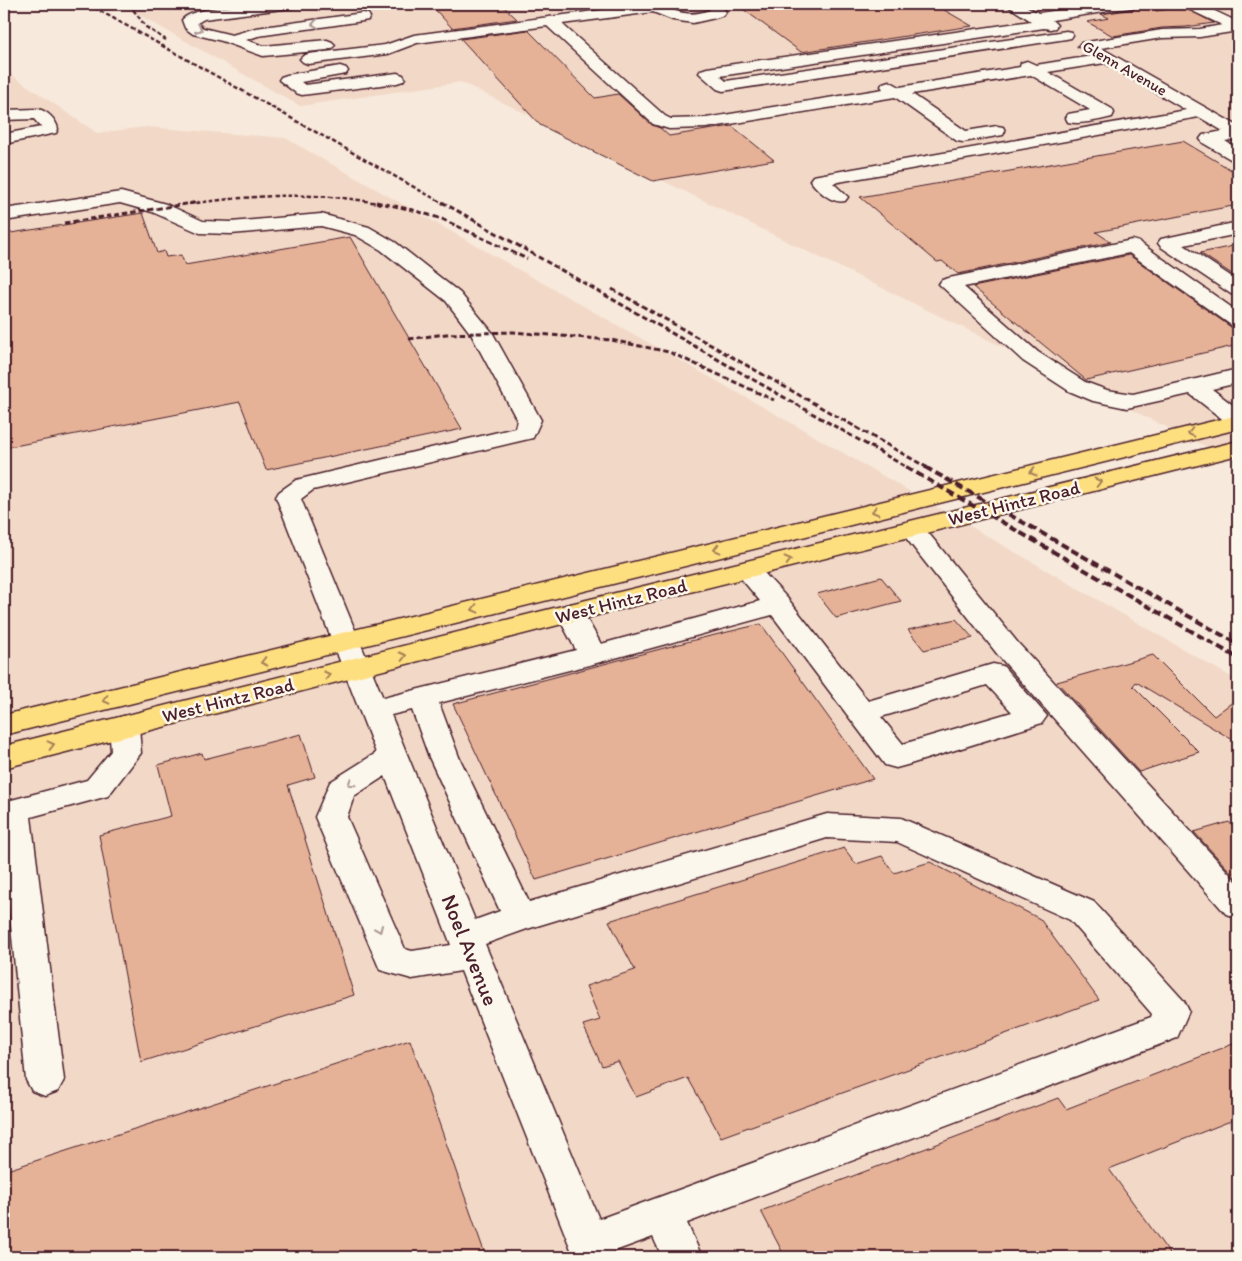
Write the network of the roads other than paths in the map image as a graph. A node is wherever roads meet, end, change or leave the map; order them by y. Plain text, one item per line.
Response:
1 (290, 4) edge
2 (345, 4) edge
3 (677, 4) edge
4 (713, 4) edge
5 (1012, 4) edge
6 (1129, 4) edge
7 (1191, 5) dead end
8 (645, 6) edge
9 (363, 17) junction
10 (554, 19) junction
11 (1041, 20) junction
12 (1066, 34) junction
13 (399, 36) junction
14 (231, 40) junction
15 (1086, 46) junction
16 (1013, 57) dead end
17 (1106, 58) junction
18 (308, 59) dead end
19 (1033, 69) junction
20 (397, 78) dead end
21 (880, 79) dead end
22 (896, 91) junction
23 (1202, 112) junction
24 (6, 115) edge
25 (1171, 117) junction
26 (1058, 121) dead end
27 (1010, 129) dead end
28 (1238, 133) edge
29 (8, 138) edge
30 (1210, 139) junction
31 (976, 152) junction
32 (1238, 156) edge
33 (944, 158) junction
34 (890, 167) junction
35 (997, 167) dead end
36 (964, 174) dead end
37 (911, 184) dead end
38 (839, 197) dead end
39 (4, 215) edge
40 (1238, 228) edge
41 (1238, 290) edge
42 (1238, 321) edge
43 (1238, 376) edge
44 (1194, 386) junction
45 (1238, 421) edge
46 (1238, 448) edge
47 (912, 529) junction
48 (747, 570) junction
49 (778, 605) junction
50 (570, 613) junction
51 (351, 655) junction
52 (593, 655) junction
53 (422, 698) junction
54 (373, 710) junction
55 (862, 713) junction
56 (4, 725) edge
57 (124, 726) junction
58 (4, 757) edge
59 (392, 757) junction
60 (1238, 905) edge
61 (520, 918) junction
62 (469, 946) junction
63 (45, 1080) dead end
64 (663, 1214) junction
65 (591, 1250) edge
66 (682, 1257) edge

1 -> 14 street
2 - 9 street
3 - 8 street
4 - 8 street
5 - 11 street, Glenn Avenue
6 - 11 street
7 - 15 street
8 - 10 street
9 - 13 street
9 -> 14 street
10 - 13 street
10 - 22 street
11 - 12 street, Glenn Avenue
11 - 12 street
12 - 15 street, Glenn Avenue
13 - 14 street
13 - 18 street
13 - 20 street
15 - 17 street, Glenn Avenue
16 - 19 street
17 - 19 street
17 - 23 street, Glenn Avenue
19 - 22 street
19 - 26 street
21 - 22 street
22 - 27 street
23 - 25 street
23 - 28 street, Glenn Avenue
24 - 29 street
24 - 29 street
25 - 30 street
25 - 31 street
28 - 30 street
30 - 32 street
31 - 33 street
31 - 35 street
33 - 34 street
33 - 36 street
34 - 37 street
34 - 38 street
39 - 51 street, Noel Avenue
40 - 41 street
42 - 44 street
43 - 44 street
44 - 45 street
45 -> 51 main road, West Hintz Road
47 -> 46 main road, West Hintz Road
48 -> 47 main road, West Hintz Road
47 - 60 street
48 - 49 street
48 - 50 main road, West Hintz Road
49 - 52 street
49 - 55 street
51 -> 50 main road, West Hintz Road
50 - 52 street
51 - 54 street, Noel Avenue
51 -> 56 main road, West Hintz Road
57 -> 51 main road, West Hintz Road
52 - 53 street
53 - 54 street
53 - 61 street
54 - 59 street, Noel Avenue
55 - 55 street
58 -> 57 main road, West Hintz Road
57 - 63 street
59 - 62 street, Noel Avenue
59 -> 62 street
61 - 62 street
61 - 64 street
62 - 65 street, Noel Avenue
64 - 65 street
64 - 66 street

